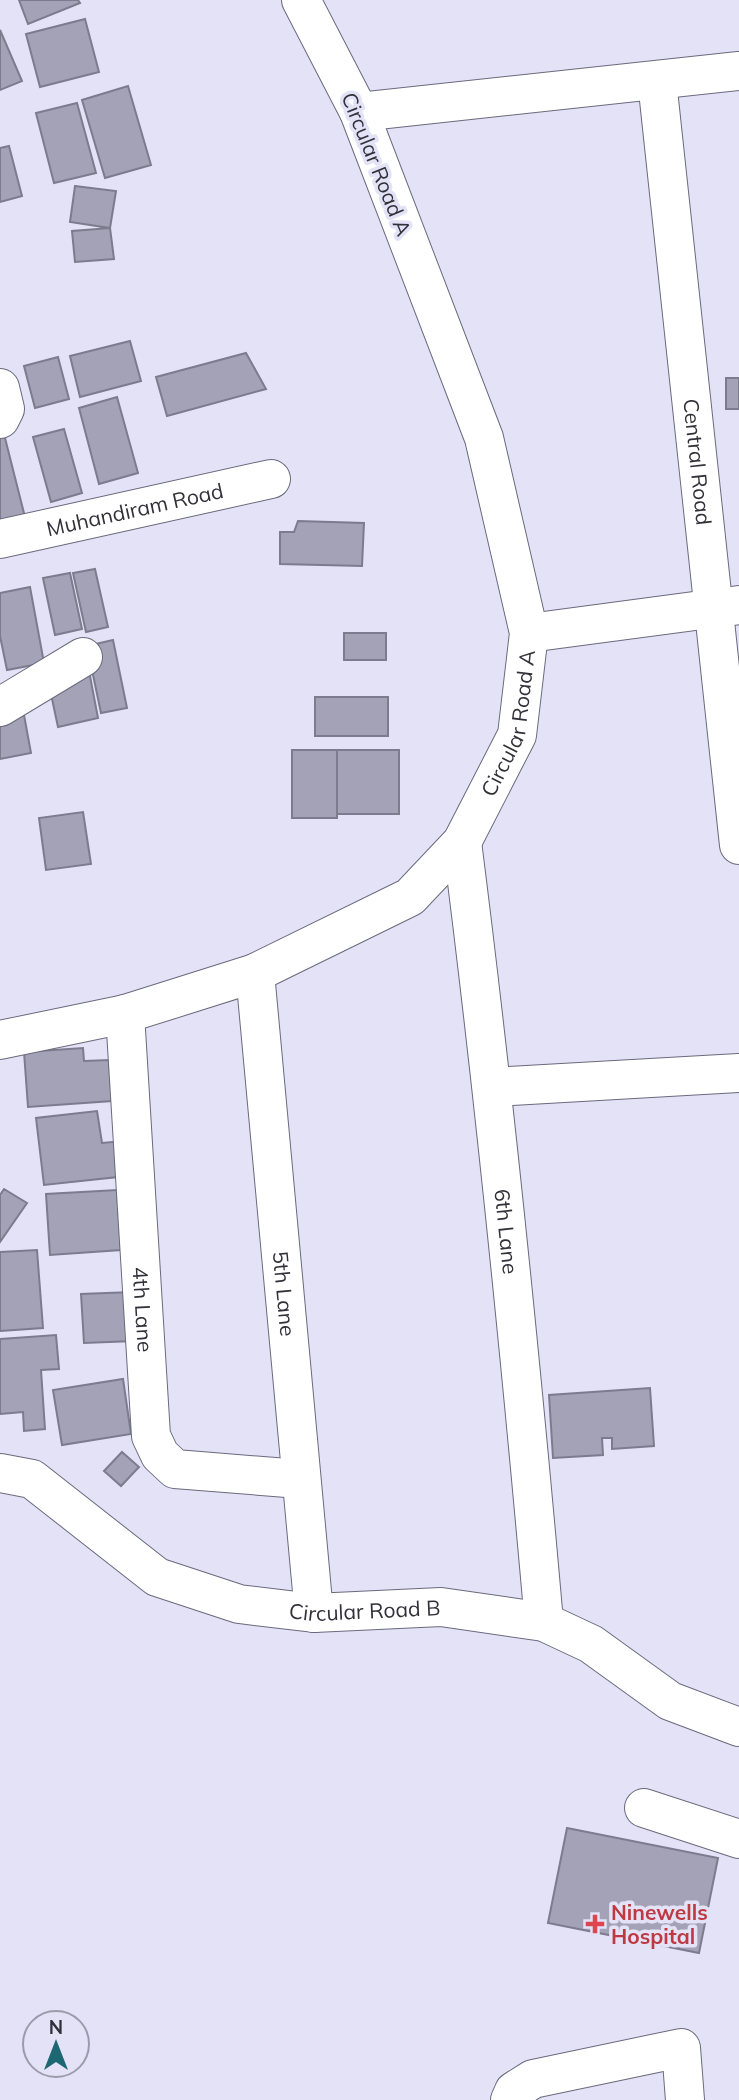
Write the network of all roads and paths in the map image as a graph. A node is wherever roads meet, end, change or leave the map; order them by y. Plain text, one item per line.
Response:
1 (301, 0) edge
2 (739, 71) edge
3 (657, 80) junction
4 (359, 112) junction
5 (0, 388) edge
6 (0, 419) edge
7 (271, 479) dead end
8 (0, 539) edge
9 (726, 606) edge
10 (529, 633) junction
11 (83, 657) dead end
12 (0, 707) edge
13 (734, 761) edge
14 (462, 842) junction
15 (739, 845) edge
16 (255, 973) junction
17 (125, 1014) junction
18 (0, 1040) edge
19 (739, 1073) edge
20 (493, 1087) junction
21 (0, 1473) edge
22 (300, 1479) junction
23 (314, 1613) junction
24 (544, 1622) junction
25 (739, 1727) edge
26 (644, 1808) dead end
27 (739, 1839) edge
28 (510, 2100) edge
29 (685, 2100) edge

1 - 4 street, Circular Road A
2 - 3 street
3 - 4 street
3 - 9 street, Central Road
4 - 10 street, Circular Road A
5 - 6 street
7 - 8 street, Muhandiram Road
9 - 10 street
9 - 13 street, Central Road
10 - 14 street, Circular Road A
11 - 12 street
13 - 15 street, Central Road
14 - 16 street, Circular Road A
14 - 20 street, 6th Lane
16 - 17 street, Circular Road A
16 - 22 street, 5th Lane
17 - 18 street, Circular Road A
17 - 22 street, 4th Lane
19 - 20 street
20 - 24 street, 6th Lane
21 - 23 street, Circular Road B
22 - 23 street, 5th Lane
23 - 24 street, Circular Road B
24 - 25 street, Circular Road B
26 - 27 street
28 - 29 street

